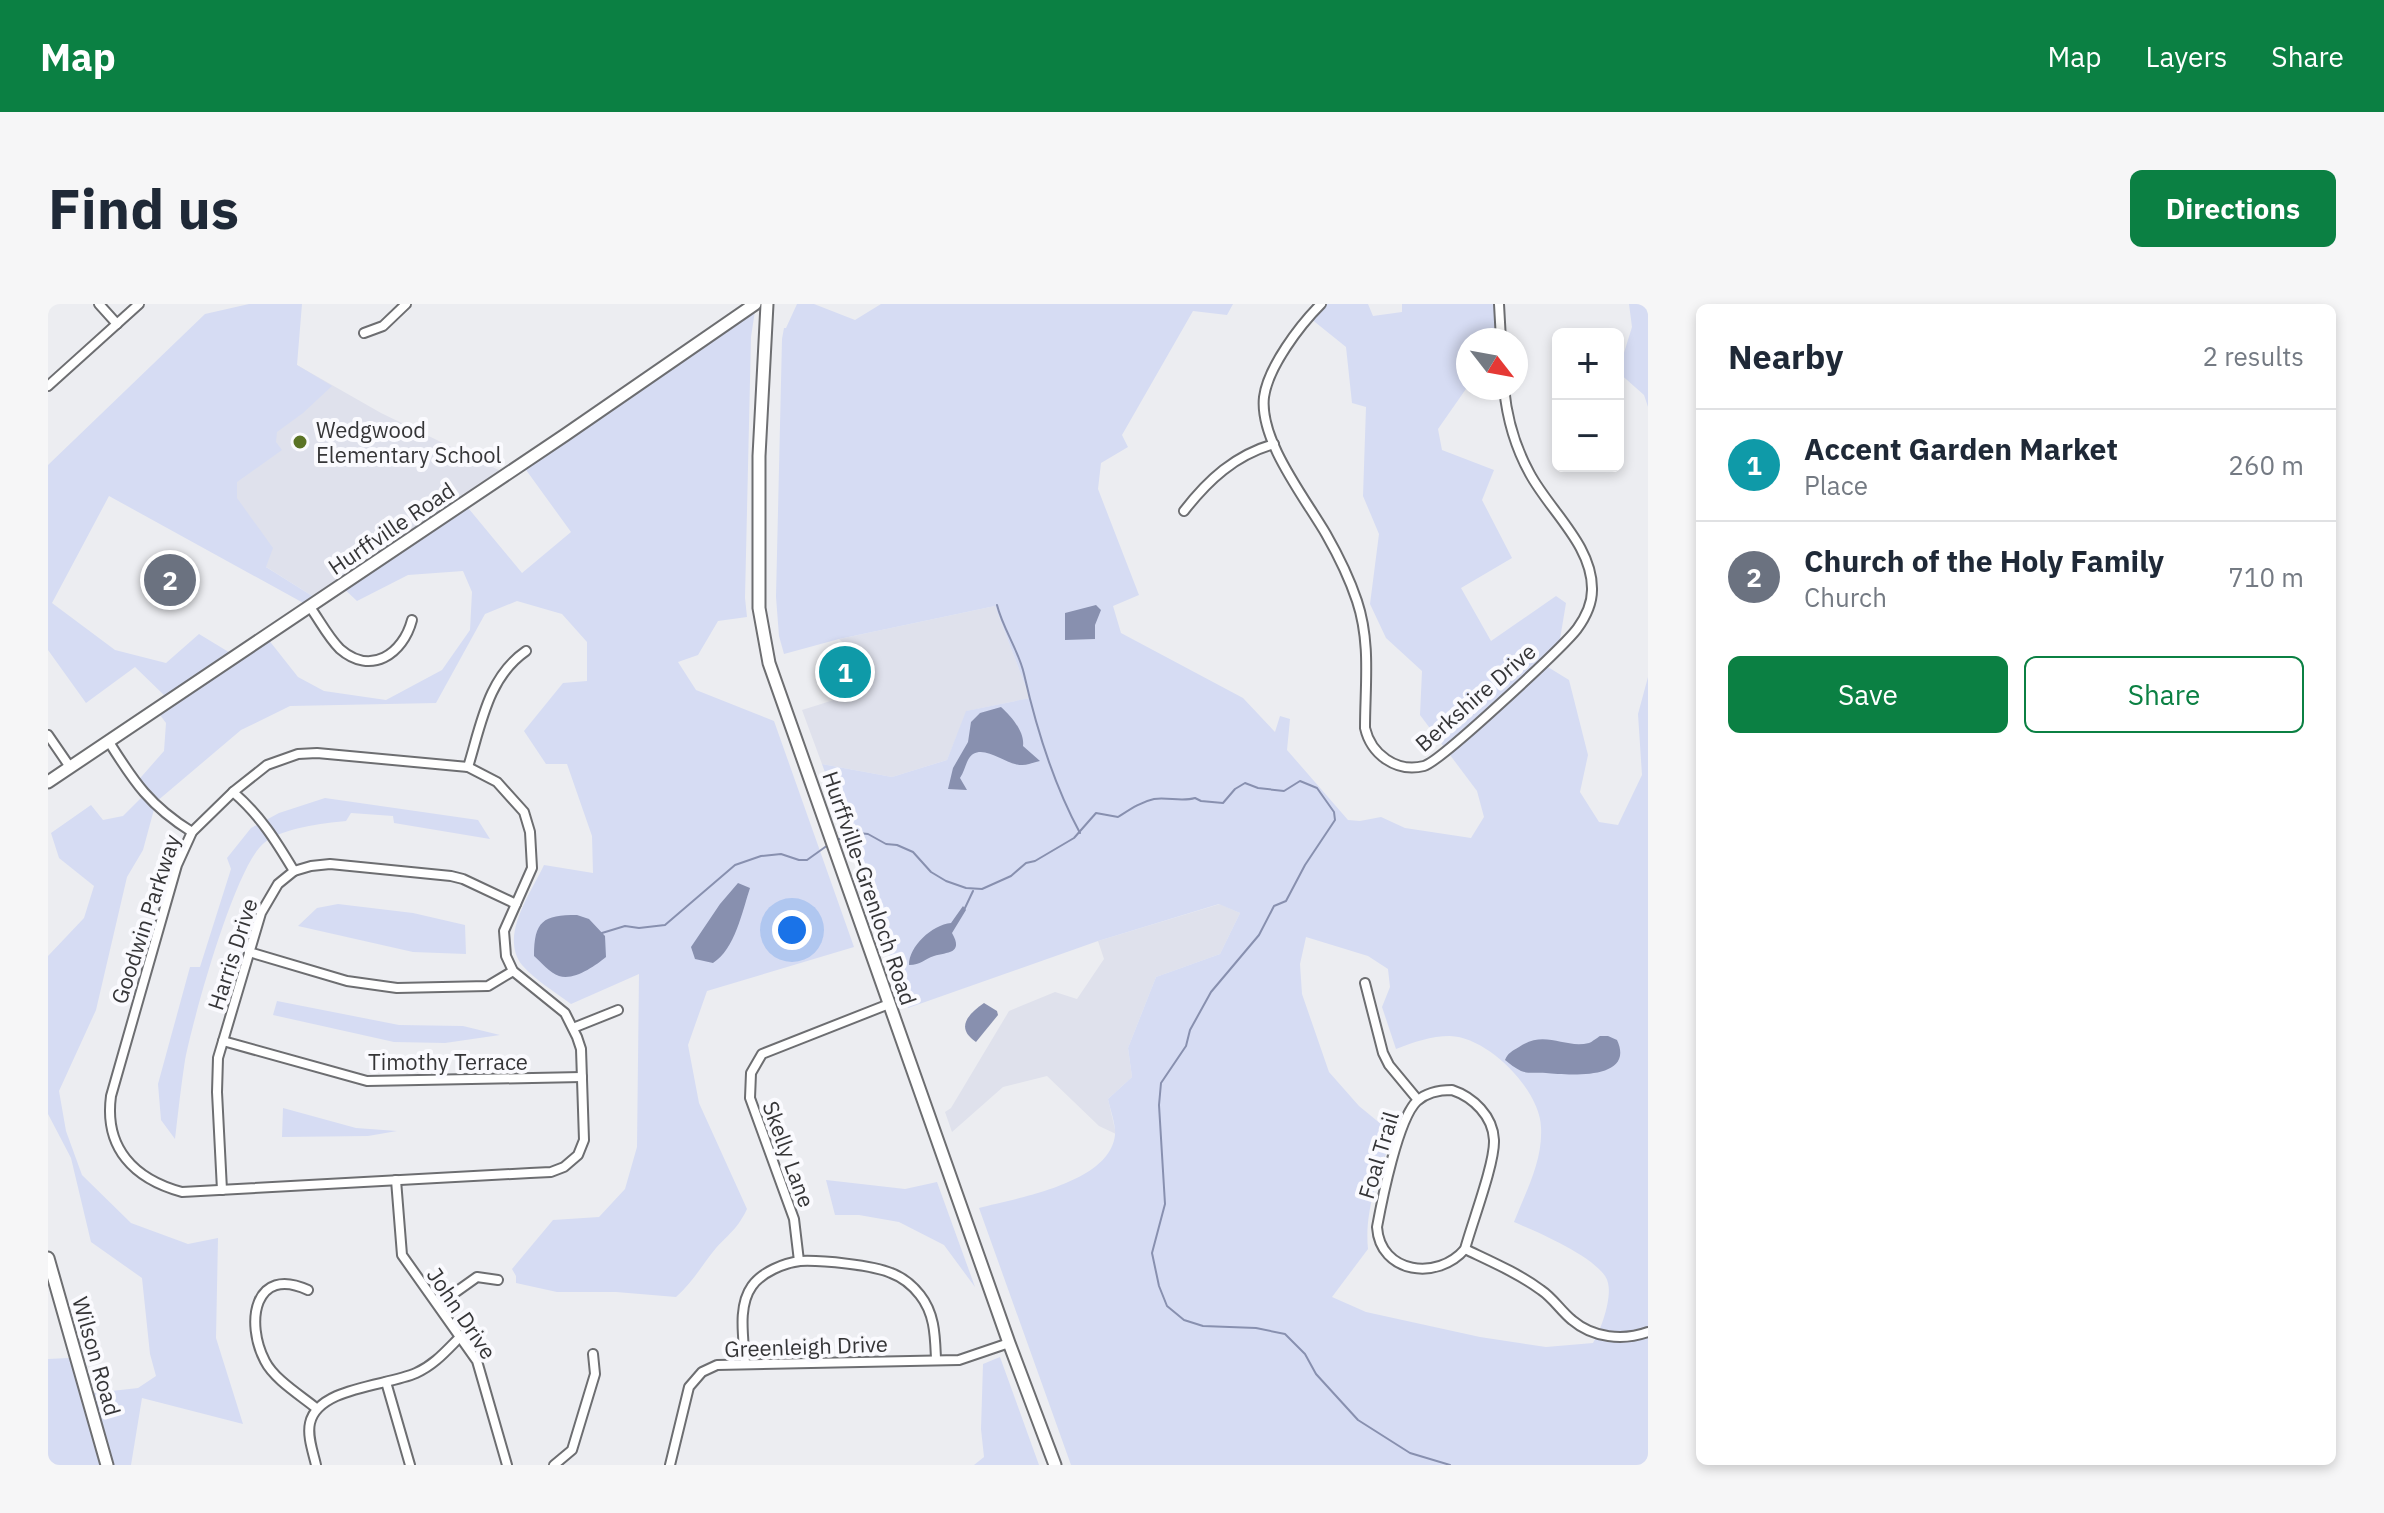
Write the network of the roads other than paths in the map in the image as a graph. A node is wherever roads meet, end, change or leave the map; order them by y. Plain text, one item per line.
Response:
1 (99, 304) edge
2 (139, 304) edge
3 (406, 304) edge
4 (755, 304) edge
5 (767, 304) edge
6 (1321, 304) edge
7 (1499, 304) edge
8 (117, 324) junction
9 (1500, 328) edge
10 (364, 333) dead end
11 (48, 386) edge
12 (1505, 400) edge
13 (1274, 444) junction
14 (1184, 511) dead end
15 (310, 607) junction
16 (412, 620) dead end
17 (526, 651) dead end
18 (48, 735) edge
19 (109, 742) junction
20 (70, 767) junction
21 (468, 767) junction
22 (48, 782) edge
23 (233, 792) junction
24 (192, 832) junction
25 (294, 871) junction
26 (516, 904) junction
27 (249, 952) junction
28 (513, 971) junction
29 (1365, 983) dead end
30 (889, 1004) junction
31 (618, 1010) dead end
32 (573, 1028) junction
33 (223, 1041) junction
34 (582, 1077) junction
35 (1418, 1100) junction
36 (396, 1180) junction
37 (222, 1190) junction
38 (1465, 1249) junction
39 (48, 1258) edge
40 (799, 1261) junction
41 (498, 1280) dead end
42 (308, 1290) dead end
43 (439, 1304) junction
44 (1648, 1332) edge
45 (459, 1338) junction
46 (1009, 1343) junction
47 (593, 1354) dead end
48 (936, 1359) junction
49 (745, 1363) junction
50 (386, 1382) junction
51 (316, 1408) junction
52 (107, 1465) edge
53 (316, 1465) edge
54 (410, 1465) edge
55 (507, 1465) edge
56 (554, 1465) edge
57 (670, 1465) edge
58 (1055, 1465) edge

1 - 8 street
2 - 8 street
3 - 10 street
4 - 15 main road, Hurffville Road
5 - 30 main road, Hurffville-Grenloch Road
6 - 13 street, Berkshire Drive
7 - 9 street
8 - 11 street
12 - 13 street, Berkshire Drive
13 - 14 street
15 - 16 street
15 - 19 main road, Hurffville Road
17 - 21 street
18 - 20 street
19 - 20 main road, Hurffville Road
19 - 24 street
20 - 22 main road, Hurffville Road
21 - 23 street, Goodwin Parkway
21 - 26 street, Goodwin Parkway
23 - 24 street, Goodwin Parkway
23 - 25 street
24 - 37 street, Goodwin Parkway
25 - 26 street
25 - 27 street, Harris Drive
26 - 28 street, Goodwin Parkway
27 - 28 street
27 - 33 street, Harris Drive
28 - 32 street, Goodwin Parkway
29 - 35 street
30 - 40 street, Skelly Lane
30 - 46 main road, Hurffville-Grenloch Road
31 - 32 street
32 - 34 street, Goodwin Parkway
33 - 34 street, Timothy Terrace
33 - 37 street, Harris Drive
34 - 36 street, Goodwin Parkway
35 - 38 street, Foal Trail
35 - 38 street, Foal Trail
36 - 37 street, Goodwin Parkway
36 - 43 street, John Drive
38 - 44 street
39 - 52 main road, Wilson Road
40 - 48 street
40 - 49 street
41 - 43 street
42 - 51 street
43 - 45 street, John Drive
45 - 50 street
45 - 55 street, John Drive
46 - 48 street, Greenleigh Drive
46 - 58 main road, Hurffville-Grenloch Road
47 - 56 street
48 - 49 street, Greenleigh Drive
49 - 57 street, Greenleigh Drive
50 - 51 street
50 - 54 street
51 - 53 street

